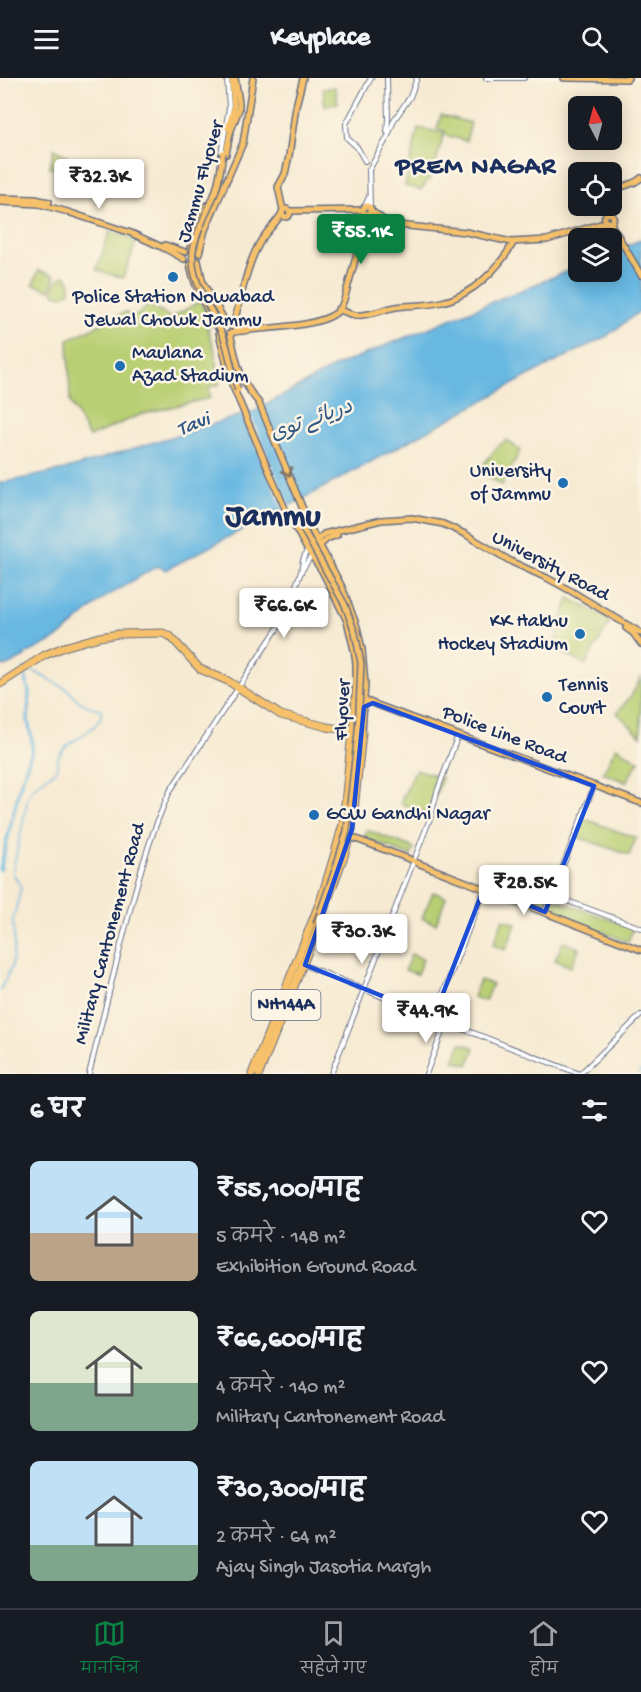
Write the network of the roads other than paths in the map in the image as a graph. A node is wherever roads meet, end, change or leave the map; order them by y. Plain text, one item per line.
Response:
1 (227, 78) edge
2 (233, 78) edge
3 (252, 78) edge
4 (303, 78) edge
5 (371, 78) edge
6 (387, 78) edge
7 (417, 78) edge
8 (486, 78) edge
9 (524, 78) edge
10 (564, 78) edge
11 (628, 78) edge
12 (384, 142) junction
13 (365, 161) dead end
14 (641, 178) edge
15 (622, 186) edge
16 (220, 187) junction
17 (0, 200) edge
18 (367, 210) junction
19 (286, 213) junction
20 (610, 216) edge
21 (610, 220) junction
22 (512, 241) junction
23 (187, 250) junction
24 (199, 253) junction
25 (184, 259) junction
26 (198, 261) junction
27 (190, 264) junction
28 (641, 272) edge
29 (338, 309) junction
30 (229, 323) junction
31 (218, 331) junction
32 (230, 333) junction
33 (248, 390) junction
34 (243, 406) junction
35 (302, 504) junction
36 (296, 525) junction
37 (312, 531) junction
38 (344, 531) junction
39 (336, 532) junction
40 (328, 538) junction
41 (318, 543) junction
42 (307, 549) junction
43 (324, 555) junction
44 (311, 556) junction
45 (316, 564) junction
46 (329, 565) junction
47 (301, 572) junction
48 (632, 630) junction
49 (641, 633) edge
50 (641, 644) edge
51 (4, 683) edge
52 (238, 690) junction
53 (364, 697) junction
54 (355, 698) junction
55 (373, 703) junction
56 (364, 707) junction
57 (350, 733) junction
58 (362, 734) junction
59 (458, 735) junction
60 (594, 786) junction
61 (641, 803) edge
62 (343, 824) junction
63 (341, 833) junction
64 (349, 837) junction
65 (414, 861) junction
66 (484, 888) junction
67 (551, 895) junction
68 (545, 912) junction
69 (641, 928) edge
70 (315, 930) junction
71 (641, 950) edge
72 (304, 965) junction
73 (364, 989) junction
74 (441, 998) junction
75 (427, 1014) junction
76 (641, 1015) edge
77 (444, 1021) junction
78 (89, 1074) edge
79 (252, 1074) edge
80 (259, 1074) edge
81 (331, 1074) edge
82 (426, 1074) edge
83 (580, 1074) edge

1 - 16 street
2 - 33 main road, Jammu Flyover, bridge
2 - 34 main road, Jammu Flyover, bridge
3 - 16 main road
4 - 19 main road
5 - 13 street
6 - 12 street
7 - 12 street
8 - 9 street
10 - 11 main road
12 - 18 street
14 - 15 main road
16 - 23 main road
16 - 24 main road
17 - 23 main road
17 - 25 main road
18 - 19 main road
18 - 22 main road
18 - 29 main road
19 - 30 main road
20 - 21 main road
21 - 22 main road
21 - 28 main road
22 - 29 main road
23 - 24 main road
23 - 25 main road
24 - 26 main road
25 - 27 main road
26 - 27 main road
26 - 30 main road
27 - 31 main road
29 - 30 main road
29 - 32 main road
30 - 31 main road
30 - 32 main road
31 - 32 main road
31 - 34 main road
32 - 33 main road
33 -> 35 main road
34 - 36 main road, Flyover
35 - 37 main road
35 - 70 main road, Flyover, bridge
36 - 42 main road
36 - 62 main road, Flyover, bridge
37 - 39 main road
37 - 41 main road
38 - 39 main road
38 - 40 main road
38 - 48 main road, University Road
39 - 41 main road
40 - 41 main road
40 - 43 main road
41 - 42 main road
41 - 43 main road
41 - 44 main road
42 - 44 main road
42 - 47 street
43 - 46 main road
44 - 45 main road
44 - 47 street, Military Cantonement Road
45 - 46 main road
45 - 54 main road
46 - 53 main road
47 - 52 street, Military Cantonement Road
48 - 49 main road, University Road
48 - 50 main road, University Road
51 - 52 highway
52 - 57 highway
52 - 78 street, Military Cantonement Road
53 - 54 main road
53 - 55 main road
53 - 56 main road
54 - 57 main road
55 - 56 main road
55 - 59 main road, Police Line Road
56 - 58 main road
57 - 58 highway
57 - 62 highway, NH144A
58 - 64 highway, NH144A
59 - 60 main road, Police Line Road
59 - 65 street
60 - 61 main road, Police Line Road
60 - 67 street
62 - 63 highway, NH144A
63 - 64 main road
63 - 79 highway, NH144A
64 - 65 main road
64 - 70 highway, NH144A
65 - 66 main road
65 - 73 street
66 - 67 street
66 - 68 main road
66 - 74 street
67 - 68 street
67 - 69 street
68 - 71 main road
70 - 72 highway, NH144A
72 - 73 street
72 - 80 highway, NH144A
73 - 75 street
73 - 81 street
74 - 75 street
74 - 77 street
75 - 77 street
76 - 83 street
77 - 82 street
77 - 83 street

